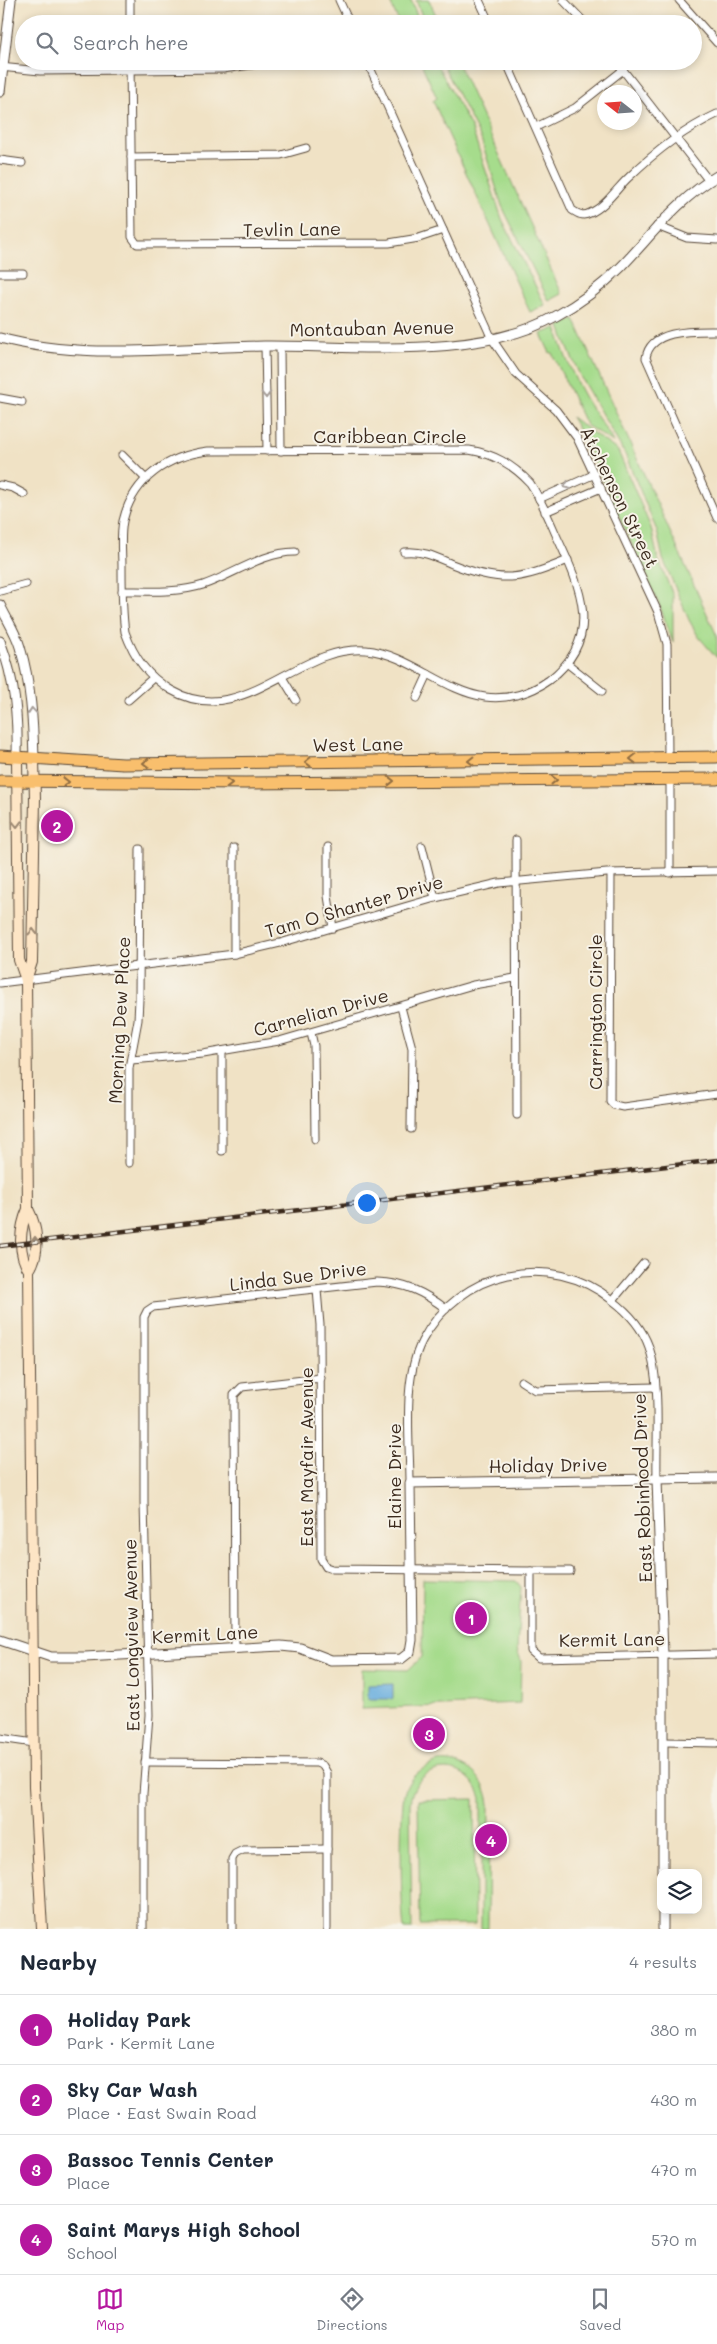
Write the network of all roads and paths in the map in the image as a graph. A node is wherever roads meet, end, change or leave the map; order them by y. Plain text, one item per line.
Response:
1 (11, 0) edge
2 (130, 0) edge
3 (339, 0) edge
4 (479, 0) edge
5 (563, 0) edge
6 (679, 0) edge
7 (130, 15) edge
8 (346, 15) edge
9 (486, 15) edge
10 (577, 15) edge
11 (692, 15) edge
12 (702, 27) edge
13 (717, 44) edge
14 (2, 67) edge
15 (15, 68) edge
16 (30, 70) edge
17 (176, 70) edge
18 (371, 70) edge
19 (510, 70) edge
20 (623, 70) joint
21 (130, 71) junction
22 (0, 92) edge
23 (717, 114) edge
24 (536, 127) junction
25 (676, 138) junction
26 (306, 148) dead end
27 (131, 157) junction
28 (0, 160) edge
29 (22, 163) dead end
30 (717, 176) edge
31 (709, 181) junction
32 (658, 226) junction
33 (442, 230) junction
34 (717, 240) edge
35 (0, 273) edge
36 (23, 273) dead end
37 (717, 331) edge
38 (0, 338) edge
39 (492, 339) junction
40 (265, 346) junction
41 (280, 346) junction
42 (0, 398) edge
43 (22, 402) dead end
44 (281, 450) junction
45 (267, 451) junction
46 (122, 455) dead end
47 (595, 474) junction
48 (145, 478) junction
49 (0, 485) edge
50 (601, 488) junction
51 (24, 494) dead end
52 (539, 498) junction
53 (545, 512) junction
54 (717, 518) edge
55 (295, 552) dead end
56 (404, 552) dead end
57 (568, 560) junction
58 (26, 584) dead end
59 (122, 591) junction
60 (0, 592) edge
61 (0, 605) edge
62 (0, 641) edge
63 (568, 664) junction
64 (428, 674) junction
65 (282, 677) junction
66 (153, 678) junction
67 (602, 691) dead end
68 (417, 698) dead end
69 (128, 700) dead end
70 (296, 700) dead end
71 (0, 756) edge
72 (717, 757) edge
73 (17, 758) junction
74 (668, 758) junction
75 (34, 759) junction
76 (670, 779) junction
77 (717, 779) edge
78 (0, 781) edge
79 (17, 782) junction
80 (35, 782) junction
81 (516, 840) dead end
82 (422, 846) dead end
83 (328, 847) dead end
84 (234, 848) dead end
85 (140, 849) dead end
86 (717, 872) edge
87 (611, 873) junction
88 (670, 873) junction
89 (517, 881) junction
90 (435, 898) junction
91 (333, 928) junction
92 (234, 954) junction
93 (139, 967) junction
94 (515, 978) junction
95 (26, 980) junction
96 (0, 983) edge
97 (401, 1007) junction
98 (311, 1033) junction
99 (222, 1051) junction
100 (130, 1060) junction
101 (717, 1094) edge
102 (516, 1115) dead end
103 (411, 1129) dead end
104 (315, 1139) dead end
105 (222, 1151) dead end
106 (129, 1163) dead end
107 (644, 1263) dead end
108 (317, 1290) junction
109 (613, 1300) junction
110 (446, 1309) junction
111 (148, 1311) joint
112 (321, 1378) junction
113 (521, 1381) dead end
114 (655, 1386) junction
115 (717, 1478) edge
116 (657, 1479) junction
117 (410, 1484) junction
118 (411, 1569) junction
119 (570, 1570) dead end
120 (530, 1571) junction
121 (0, 1640) edge
122 (235, 1649) junction
123 (34, 1651) junction
124 (410, 1652) joint
125 (146, 1653) junction
126 (663, 1654) junction
127 (717, 1654) edge
128 (0, 1738) edge
129 (664, 1742) junction
130 (34, 1743) junction
131 (717, 1743) edge
132 (144, 1762) junction
133 (327, 1849) junction
134 (663, 1869) edge
135 (663, 1914) edge
136 (42, 1929) edge
137 (143, 1929) edge
138 (232, 1929) edge
139 (327, 1929) edge
140 (662, 1929) edge

1 - 14 street
2 - 7 street
3 - 8 street
4 - 9 street
5 - 10 street
6 - 11 street
12 - 13 street
14 - 15 street
14 - 22 street
16 - 21 street
17 - 21 street
18 - 33 street, Atchenson Street
19 - 24 street
20 - 24 street
20 - 25 street
21 - 27 street
23 - 25 street
24 - 25 street
25 - 31 street
26 - 27 street
27 - 33 street, Tevlin Lane
28 - 29 street
30 - 31 street, Montauban Avenue
31 - 32 street, Montauban Avenue
32 - 34 street
32 - 39 street, Montauban Avenue
33 - 39 street, Atchenson Street
35 - 36 street
37 - 54 street
38 - 40 street, Montauban Avenue
39 - 41 street, Montauban Avenue
39 - 47 street, Atchenson Street
40 - 41 street, Montauban Avenue
40 -> 45 street
41 - 44 street
42 - 43 street
44 - 45 street, Caribbean Circle
44 - 52 street, Caribbean Circle
45 - 48 street, Caribbean Circle
46 - 48 street
47 - 50 street, Atchenson Street
47 -> 52 street
48 - 59 street, Caribbean Circle
49 - 51 street
50 - 53 street
50 - 74 street, Atchenson Street
52 - 53 street, Caribbean Circle
53 - 57 street, Caribbean Circle
55 - 59 street
56 - 57 street
57 - 63 street, Caribbean Circle
58 - 60 street
59 - 66 street, Caribbean Circle
75 -> 61 street
62 - 73 street
63 - 64 street, Caribbean Circle
63 - 67 street
64 - 65 street, Caribbean Circle
64 - 68 street
65 - 66 street, Caribbean Circle
65 - 70 street
66 - 69 street
71 - 73 main road, West Lane
72 - 74 main road, West Lane
73 - 75 main road, West Lane
73 - 79 main road
74 -> 75 main road, West Lane
75 - 80 main road
76 - 77 main road
80 -> 76 main road
76 - 88 street
78 - 79 main road
79 - 80 main road
79 -> 95 main road
95 -> 80 main road
81 - 89 street
82 - 90 street
83 - 91 street
84 - 92 street
85 - 93 street, Morning Dew Place
86 - 88 street, Tam O Shanter Drive
87 - 88 street, Tam O Shanter Drive
87 - 89 street, Tam O Shanter Drive
87 - 101 street, Carrington Circle
89 - 90 street, Tam O Shanter Drive
89 - 94 street
90 - 91 street, Tam O Shanter Drive
91 - 92 street, Tam O Shanter Drive
92 - 93 street, Tam O Shanter Drive
93 - 95 street, Tam O Shanter Drive
93 - 100 street, Morning Dew Place
94 - 97 street, Carnelian Drive
94 - 102 street
95 - 96 street, Tam O Shanter Drive
95 - 123 main road
97 - 98 street, Carnelian Drive
97 - 103 street
98 - 99 street, Carnelian Drive
98 - 104 street
99 - 100 street, Carnelian Drive
99 - 105 street
100 - 106 street, Morning Dew Place
107 - 109 street
108 - 110 street, Linda Sue Drive
108 - 111 street, Linda Sue Drive
108 - 112 street, East Mayfair Avenue
109 - 110 street, East Robinhood Drive
109 - 114 street, East Robinhood Drive
110 - 117 street, Elaine Drive
111 - 125 street, East Longview Avenue
112 - 118 street, East Mayfair Avenue
112 - 122 street
113 - 114 street
114 - 116 street, East Robinhood Drive
115 - 116 street, Holiday Drive
116 - 117 street, Holiday Drive
116 - 126 street, East Robinhood Drive
117 - 118 street, Elaine Drive
118 - 120 street
118 - 124 street, Elaine Drive
119 - 120 street
120 - 126 street, Kermit Lane
121 - 123 street, Kermit Lane
122 - 124 street, Kermit Lane
122 - 125 street, Kermit Lane
123 - 125 street, Kermit Lane
123 - 130 main road
125 - 132 street, East Longview Avenue
126 - 127 street, Kermit Lane
126 - 129 street, East Robinhood Drive
128 - 130 street
129 - 131 street
129 - 134 street, East Robinhood Drive
130 - 136 main road
132 - 133 street
132 - 137 street, East Longview Avenue
133 - 138 street
133 - 139 street
135 - 140 street

